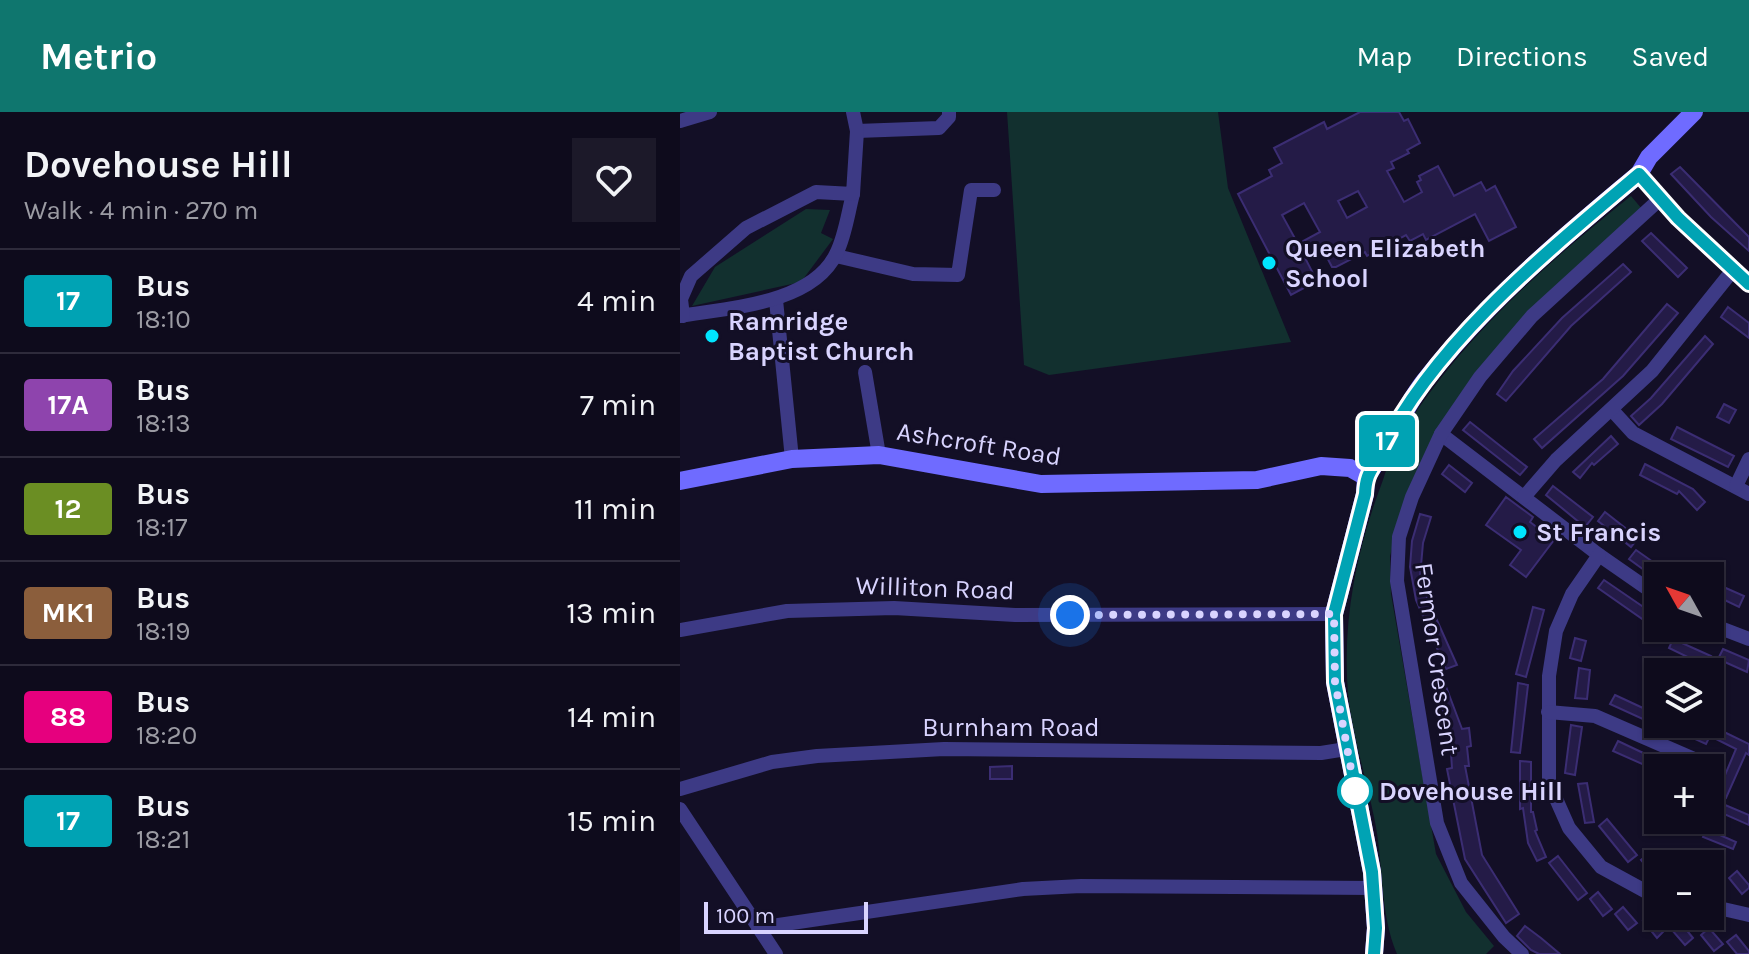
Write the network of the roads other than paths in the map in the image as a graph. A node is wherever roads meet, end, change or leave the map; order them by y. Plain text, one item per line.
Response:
1 (710, 112) edge
2 (853, 112) edge
3 (949, 112) edge
4 (1694, 112) edge
5 (680, 121) edge
6 (857, 131) junction
7 (1639, 174) junction
8 (994, 190) dead end
9 (853, 194) junction
10 (1660, 199) junction
11 (836, 256) junction
12 (1733, 270) junction
13 (1749, 284) edge
14 (776, 300) junction
15 (681, 316) edge
16 (865, 372) dead end
17 (1612, 410) junction
18 (1441, 434) junction
19 (879, 455) junction
20 (792, 459) junction
21 (1749, 459) edge
22 (1366, 477) junction
23 (680, 481) edge
24 (1742, 490) edge
25 (1524, 497) junction
26 (1599, 555) junction
27 (1644, 586) edge
28 (1334, 614) junction
29 (1724, 629) edge
30 (680, 630) edge
31 (1749, 639) edge
32 (1548, 712) junction
33 (1346, 749) junction
34 (1682, 754) edge
35 (680, 789) edge
36 (680, 809) edge
37 (686, 832) edge
38 (1373, 888) junction
39 (1644, 890) edge
40 (1724, 909) edge
41 (1749, 915) edge
42 (758, 928) junction
43 (776, 954) edge
44 (1374, 954) edge
45 (1522, 954) edge

1 - 5 street
2 - 6 street
3 - 6 street
4 - 7 street
6 - 9 street
7 - 10 street
7 - 22 street
8 - 11 street
9 - 11 street
9 - 15 street
10 - 12 street
10 - 18 street, Fermor Crescent
11 - 14 street
12 - 13 street
12 - 17 street
14 - 15 street
14 - 20 street
16 - 19 street
17 - 24 street
17 - 25 street
18 - 25 street
18 - 45 street, Fermor Crescent
19 - 20 street, Ashcroft Road
19 - 22 street, Ashcroft Road
20 - 23 street, Ashcroft Road
21 - 24 street
22 - 28 street
25 - 26 street
26 - 27 street
26 - 32 street
28 - 30 street, Williton Road
28 - 33 street
29 - 31 street
32 - 34 street
32 - 39 street
33 - 35 street, Burnham Road
33 - 38 street
36 - 37 street
37 - 42 street
38 - 42 street
38 - 44 street
40 - 41 street
42 - 43 street

